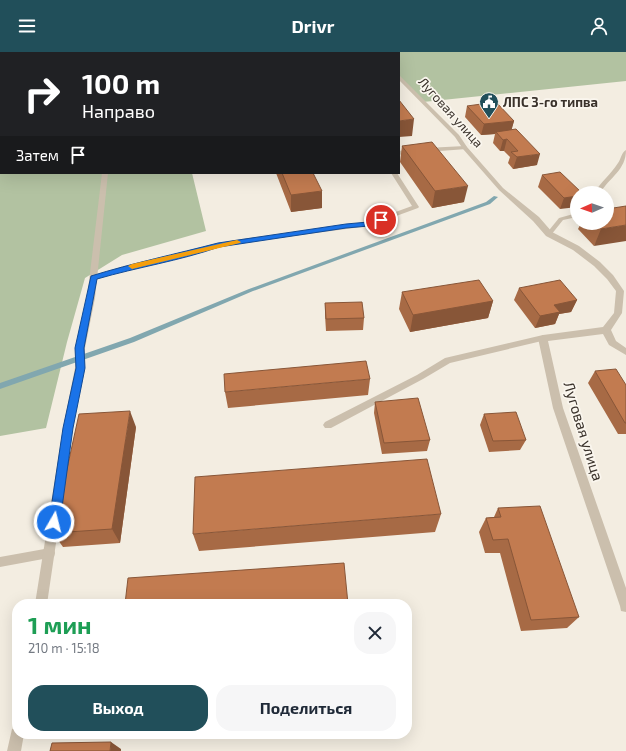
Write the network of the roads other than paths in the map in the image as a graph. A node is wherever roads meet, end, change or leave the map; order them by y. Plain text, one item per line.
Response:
1 (400, 78) edge
2 (465, 148) junction
3 (626, 152) edge
4 (400, 153) edge
5 (105, 174) edge
6 (395, 174) edge
7 (601, 186) edge
8 (570, 217) edge
9 (549, 234) junction
10 (94, 278) junction
11 (606, 330) junction
12 (543, 338) junction
13 (626, 352) edge
14 (328, 425) dead end
15 (50, 553) junction
16 (0, 562) edge
17 (42, 599) edge
18 (626, 606) edge
19 (16, 739) edge
20 (14, 751) edge

1 - 2 street, Луговая улица
2 - 4 lane
2 - 9 street, Луговая улица
3 - 7 lane
5 - 10 street
6 - 10 lane
8 - 9 lane
9 - 11 street, Луговая улица
10 - 15 street
11 - 12 street
11 - 13 street
12 - 14 lane
12 - 18 street, Луговая улица
15 - 16 lane
15 - 17 street
19 - 20 street

